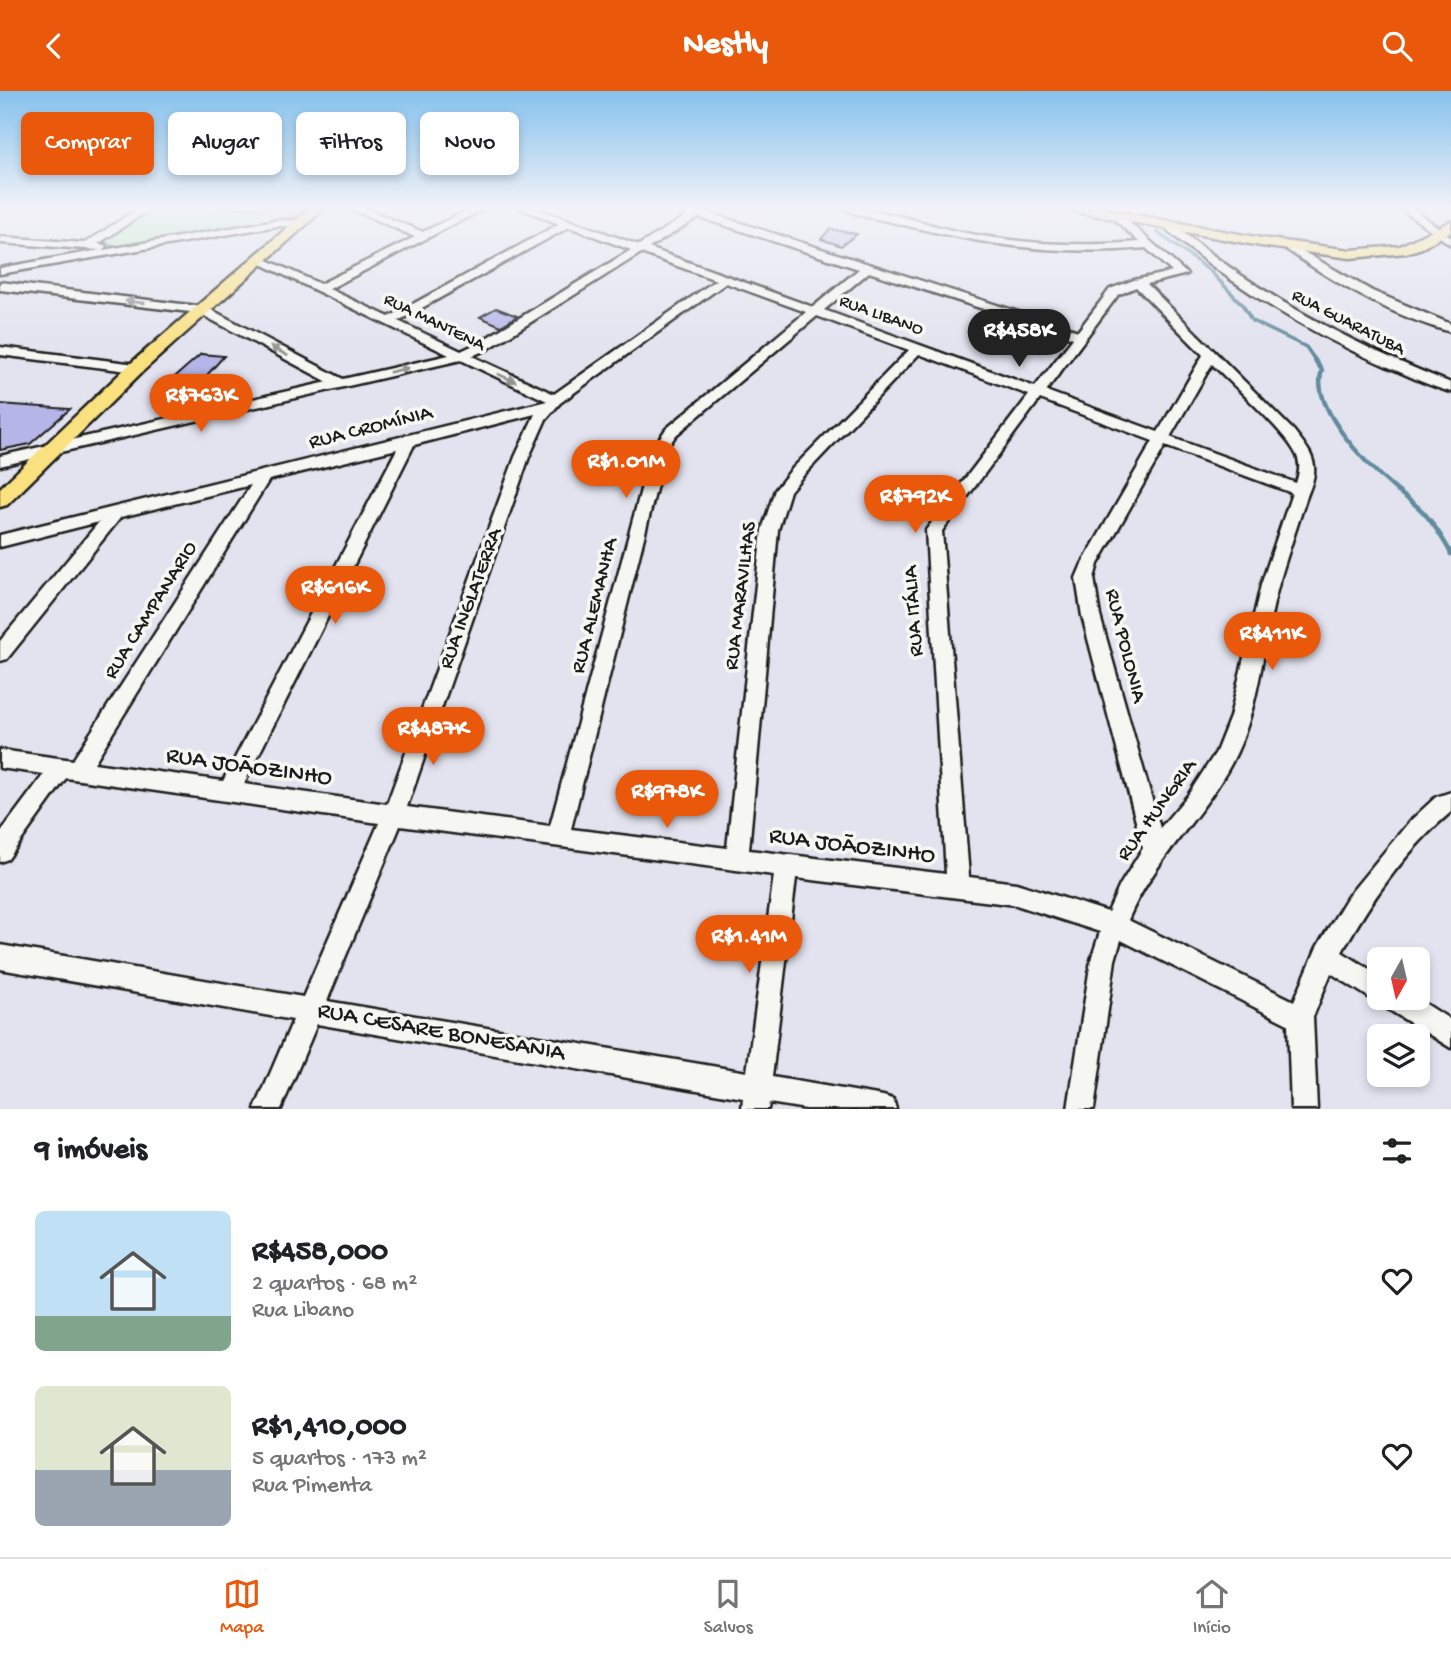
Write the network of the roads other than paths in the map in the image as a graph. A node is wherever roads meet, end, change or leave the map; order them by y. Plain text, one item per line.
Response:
1 (93, 256) edge
2 (263, 256) edge
3 (385, 256) edge
4 (509, 256) edge
5 (630, 256) edge
6 (658, 256) edge
7 (831, 256) edge
8 (1160, 256) edge
9 (1206, 256) edge
10 (1302, 256) edge
11 (258, 260) junction
12 (867, 268) junction
13 (0, 271) edge
14 (723, 280) junction
15 (1138, 282) junction
16 (0, 286) edge
17 (319, 289) junction
18 (202, 310) junction
19 (814, 311) junction
20 (388, 322) junction
21 (1451, 328) edge
22 (1082, 337) junction
23 (917, 349) junction
24 (0, 351) edge
25 (1210, 355) junction
26 (458, 357) junction
27 (136, 368) junction
28 (340, 383) junction
29 (1451, 389) edge
30 (1037, 394) junction
31 (552, 404) junction
32 (1162, 440) junction
33 (408, 441) junction
34 (55, 449) junction
35 (0, 461) edge
36 (34, 469) junction
37 (264, 477) junction
38 (1303, 491) junction
39 (0, 501) edge
40 (115, 514) junction
41 (0, 541) edge
42 (0, 654) edge
43 (0, 759) edge
44 (70, 769) junction
45 (228, 793) junction
46 (1451, 801) edge
47 (393, 815) junction
48 (558, 838) junction
49 (1155, 850) junction
50 (0, 851) edge
51 (737, 860) junction
52 (786, 867) junction
53 (958, 886) junction
54 (1114, 925) junction
55 (1326, 956) junction
56 (0, 957) edge
57 (1367, 982) edge
58 (310, 1010) junction
59 (1412, 1010) edge
60 (1300, 1017) junction
61 (1451, 1035) edge
62 (757, 1099) edge
63 (268, 1109) edge
64 (883, 1109) edge
65 (1081, 1109) edge
66 (1304, 1109) edge

1 - 13 street
2 - 11 main road
3 - 17 street
4 - 20 street
5 - 26 street
6 - 14 street, RUA LIBANO
7 - 12 street
8 - 15 street
9 - 29 street, RUA GUARATUBA
10 - 21 street
11 - 17 street, RUA MANTENA
11 - 18 main road
12 - 19 street, RUA ALEMANHA
12 - 22 street
14 - 19 street, RUA LIBANO
14 - 31 street, RUA INGLATERRA
15 - 22 street, RUA ITÁLIA
15 - 25 street, RUA HUNGRIA
18 -> 16 street
17 - 20 street, RUA MANTENA
18 - 27 main road
28 -> 18 street
19 - 23 street, RUA LIBANO
19 - 48 street, RUA ALEMANHA
20 - 26 street, RUA MANTENA
22 - 30 street, RUA ITÁLIA
23 - 30 street, RUA LIBANO
23 - 51 street, RUA MARAVILHAS
24 - 27 street
25 - 32 street, RUA POLONIA
25 - 38 street, RUA HUNGRIA
28 -> 26 street
26 -> 31 street, RUA MANTENA
27 - 34 main road
28 - 34 street
30 - 32 street, RUA LIBANO
30 - 53 street, RUA ITÁLIA
31 - 33 street, RUA CROMÍNIA
31 - 47 street, RUA INGLATERRA
32 - 38 street, RUA LIBANO
32 - 49 street, RUA POLONIA
33 - 37 street, RUA CROMÍNIA
33 - 45 street
34 - 35 street
34 - 36 main road
35 - 36 street
36 - 39 main road
37 - 40 street, RUA CROMÍNIA
37 - 44 street, RUA CAMPANARIO
38 - 49 street, RUA HUNGRIA
40 - 41 street, RUA CROMÍNIA
40 - 42 street
43 - 44 street, RUA JOÃOZINHO
44 - 45 street, RUA JOÃOZINHO
44 - 50 street, RUA CAMPANARIO
45 - 47 street, RUA JOÃOZINHO
46 - 55 street
47 - 48 street, RUA JOÃOZINHO
47 - 58 street, RUA INGLATERRA
48 - 51 street, RUA JOÃOZINHO
49 - 54 street, RUA HUNGRIA
51 - 52 street, RUA JOÃOZINHO
52 - 53 street, RUA JOÃOZINHO
52 - 62 street
53 - 54 street, RUA JOÃOZINHO
54 - 60 street, RUA JOÃOZINHO
54 - 65 street, RUA HUNGRIA
55 - 57 street
55 - 60 street
56 - 58 street, RUA CESARE BONESANIA
58 - 62 street, RUA CESARE BONESANIA
58 - 63 street, RUA INGLATERRA
59 - 61 street
60 - 66 street
62 - 64 street, RUA CESARE BONESANIA

